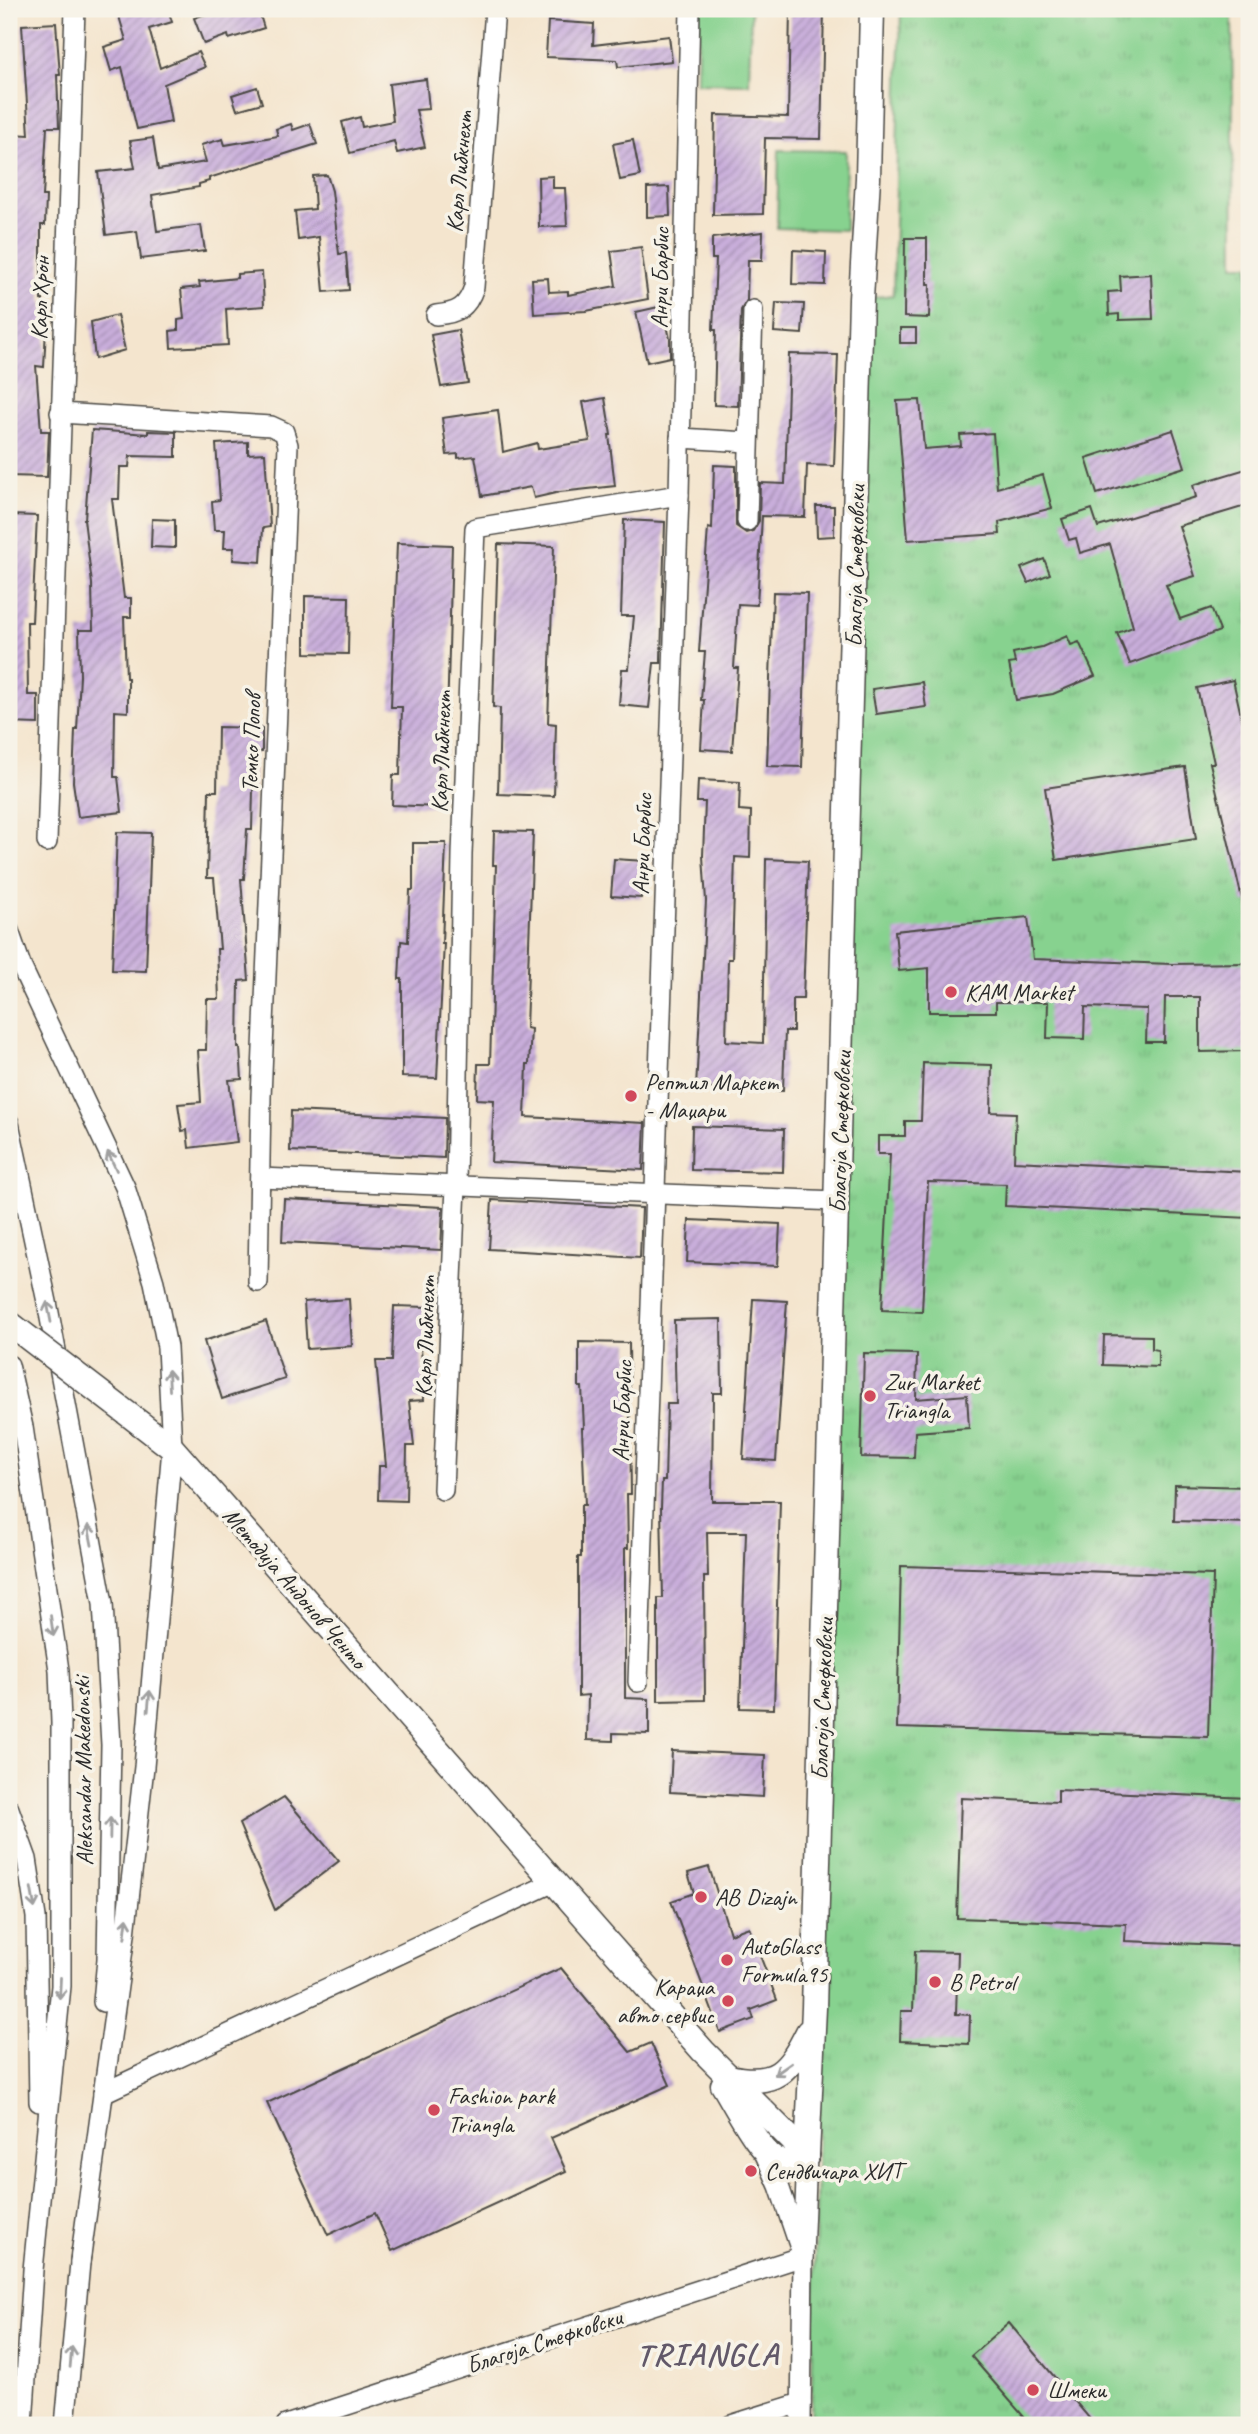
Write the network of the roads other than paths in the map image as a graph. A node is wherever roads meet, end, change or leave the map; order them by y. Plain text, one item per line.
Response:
1 (75, 9) edge
2 (495, 9) edge
3 (690, 9) edge
4 (872, 9) edge
5 (753, 310) dead end
6 (436, 314) dead end
7 (60, 413) junction
8 (680, 438) junction
9 (748, 442) junction
10 (679, 495) junction
11 (747, 521) dead end
12 (47, 842) dead end
13 (9, 931) edge
14 (9, 1123) edge
15 (260, 1178) junction
16 (456, 1186) junction
17 (653, 1193) junction
18 (838, 1201) junction
19 (258, 1282) dead end
20 (9, 1323) edge
21 (9, 1365) edge
22 (172, 1448) junction
23 (443, 1490) dead end
24 (638, 1682) dead end
25 (9, 1809) edge
26 (554, 1882) junction
27 (813, 2022) junction
28 (703, 2051) junction
29 (729, 2077) junction
30 (103, 2093) junction
31 (763, 2150) junction
32 (807, 2155) junction
33 (803, 2256) junction
34 (80, 2262) junction
35 (33, 2270) junction
36 (801, 2403) junction
37 (23, 2425) edge
38 (65, 2425) edge
39 (286, 2425) edge
40 (731, 2425) edge
41 (801, 2425) edge

1 - 7 street, Карл Хрон
2 - 6 street, Карл Либкнехт
3 - 8 street, Анри Барбис
4 - 18 main road, Благоја Стефковски
5 - 9 street
7 - 12 street, Карл Хрон
7 - 15 street, Темко Попов
8 - 9 street
8 - 10 street, Анри Барбис
9 - 11 street
10 - 16 street, Карл Либкнехт
10 - 17 street, Анри Барбис
22 -> 13 street
34 -> 14 street, Aleksandar Makedonski
15 - 16 street
15 - 19 street, Темко Попов
16 - 17 street
16 - 23 street, Карл Либкнехт
17 - 18 street
17 - 24 street, Анри Барбис
18 - 27 main road, Благоја Стефковски
20 - 22 main road, Методија Андонов Ченто, bridge
21 -> 35 street, Aleksandar Makedonski
22 - 26 main road, Методија Андонов Ченто
30 -> 22 street
25 -> 35 street
26 - 28 main road, Методија Андонов Ченто
26 - 30 street
27 -> 29 main road
27 - 32 main road, Благоја Стефковски
28 - 29 main road, Методија Андонов Ченто
28 - 31 main road, Методија Андонов Ченто
29 - 32 main road, Методија Андонов Ченто
30 - 34 street
31 - 32 main road
31 - 33 street
32 - 33 street, Благоја Стефковски
33 - 36 street, Благоја Стефковски
33 - 39 street, Благоја Стефковски
38 -> 34 street, Aleksandar Makedonski
35 - 37 street, Aleksandar Makedonski
36 - 40 street
36 - 41 street, Благоја Стефковски

